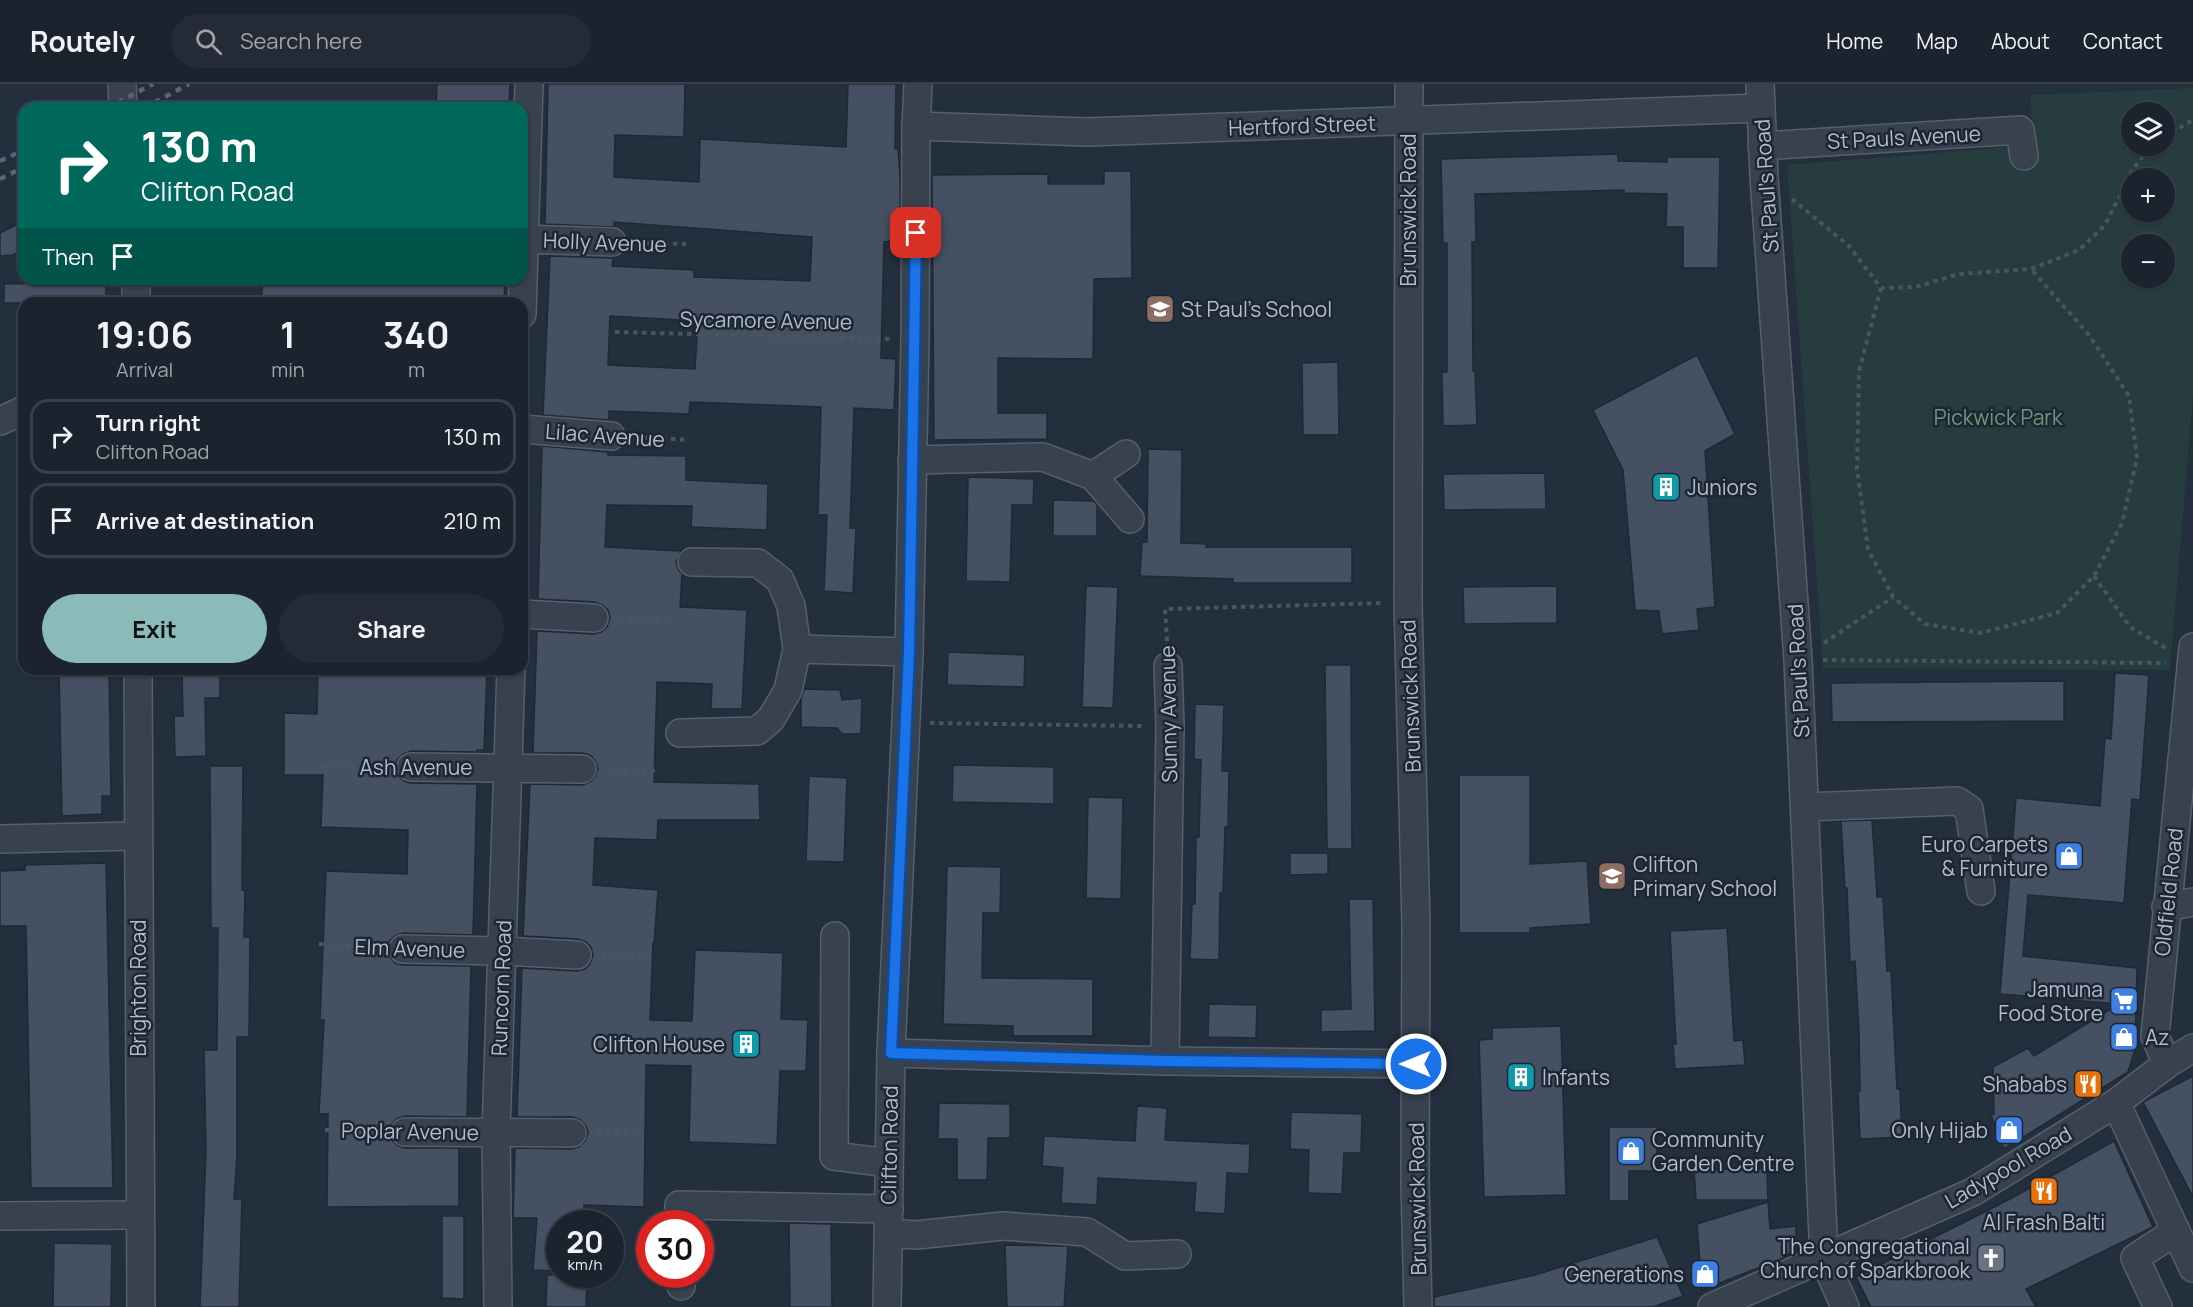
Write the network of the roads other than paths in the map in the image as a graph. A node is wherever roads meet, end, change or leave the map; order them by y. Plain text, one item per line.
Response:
1 (122, 84) edge
2 (529, 84) edge
3 (918, 84) edge
4 (1409, 84) edge
5 (1761, 96) edge
6 (123, 102) edge
7 (528, 110) edge
8 (1408, 121) junction
9 (916, 126) junction
10 (1762, 146) junction
11 (2024, 156) dead end
12 (528, 239) edge
13 (612, 242) road end
14 (18, 413) edge
15 (0, 421) edge
16 (528, 429) edge
17 (610, 435) road end
18 (1126, 454) dead end
19 (912, 460) junction
20 (1093, 476) junction
21 (1130, 519) dead end
22 (692, 562) dead end
23 (528, 614) edge
24 (594, 618) road end
25 (797, 649) junction
26 (909, 652) junction
27 (2192, 655) edge
28 (1168, 666) road end
29 (138, 675) edge
30 (511, 675) edge
31 (680, 733) dead end
32 (411, 767) road end
33 (508, 767) junction
34 (582, 769) road end
35 (1805, 807) junction
36 (137, 836) junction
37 (0, 839) edge
38 (1981, 891) dead end
39 (2193, 902) edge
40 (2166, 907) junction
41 (835, 936) dead end
42 (403, 949) road end
43 (502, 951) junction
44 (577, 955) road end
45 (2193, 1048) edge
46 (891, 1053) junction
47 (1165, 1061) junction
48 (1416, 1064) junction
49 (2167, 1064) junction
50 (2116, 1103) junction
51 (405, 1132) road end
52 (496, 1132) junction
53 (572, 1133) road end
54 (890, 1163) junction
55 (679, 1210) edge
56 (139, 1215) junction
57 (0, 1216) edge
58 (888, 1221) junction
59 (2176, 1231) junction
60 (1177, 1254) dead end
61 (1824, 1259) junction
62 (2193, 1268) edge
63 (492, 1306) edge
64 (141, 1307) edge
65 (887, 1307) edge
66 (1418, 1307) edge
67 (1712, 1307) edge
68 (1845, 1307) edge
69 (2158, 1307) edge

1 - 6 street
2 - 7 street
3 - 9 street, Clifton Road
4 - 8 street, Brunswick Road
5 - 8 street, Hertford Street
5 - 10 street, St Paul's Road
8 - 9 street, Hertford Street
8 - 48 street, Brunswick Road
9 - 19 street, Clifton Road
10 - 11 street, St Pauls Avenue
10 - 35 street, St Paul's Road
12 - 13 street, Holly Avenue
14 - 15 street
16 - 17 street, Lilac Avenue
18 - 20 street
19 - 20 street
19 - 26 street, Clifton Road
20 - 21 street
22 - 25 street
23 - 24 street
25 - 26 street
25 - 31 street
26 - 46 street, Clifton Road
27 - 40 street, Oldfield Road
28 - 47 street, Sunny Avenue
29 - 36 street, Brighton Road
30 - 33 street, Runcorn Road
32 - 33 street, Ash Avenue
33 - 34 street, Ash Avenue
33 - 43 street, Runcorn Road
35 - 38 street
35 - 61 street, St Paul's Road
36 - 37 street
36 - 56 street, Brighton Road
39 - 40 street
40 - 49 street, Oldfield Road
41 - 54 street
42 - 43 street, Elm Avenue
43 - 44 street, Elm Avenue
43 - 52 street, Runcorn Road
45 - 49 street, Ladypool Road
46 - 47 street
46 - 54 street, Clifton Road
47 - 48 street
48 - 66 street, Brunswick Road
49 - 50 street, Ladypool Road
50 - 59 street
50 - 61 street, Ladypool Road
51 - 52 street, Poplar Avenue
52 - 53 street, Poplar Avenue
52 - 63 street, Runcorn Road
54 - 58 street, Clifton Road
55 - 58 street
56 - 57 street
56 - 64 street, Brighton Road
58 - 60 street
58 - 65 street, Clifton Road
59 - 62 street
59 - 69 street
61 - 67 street, Ladypool Road
61 - 68 street

